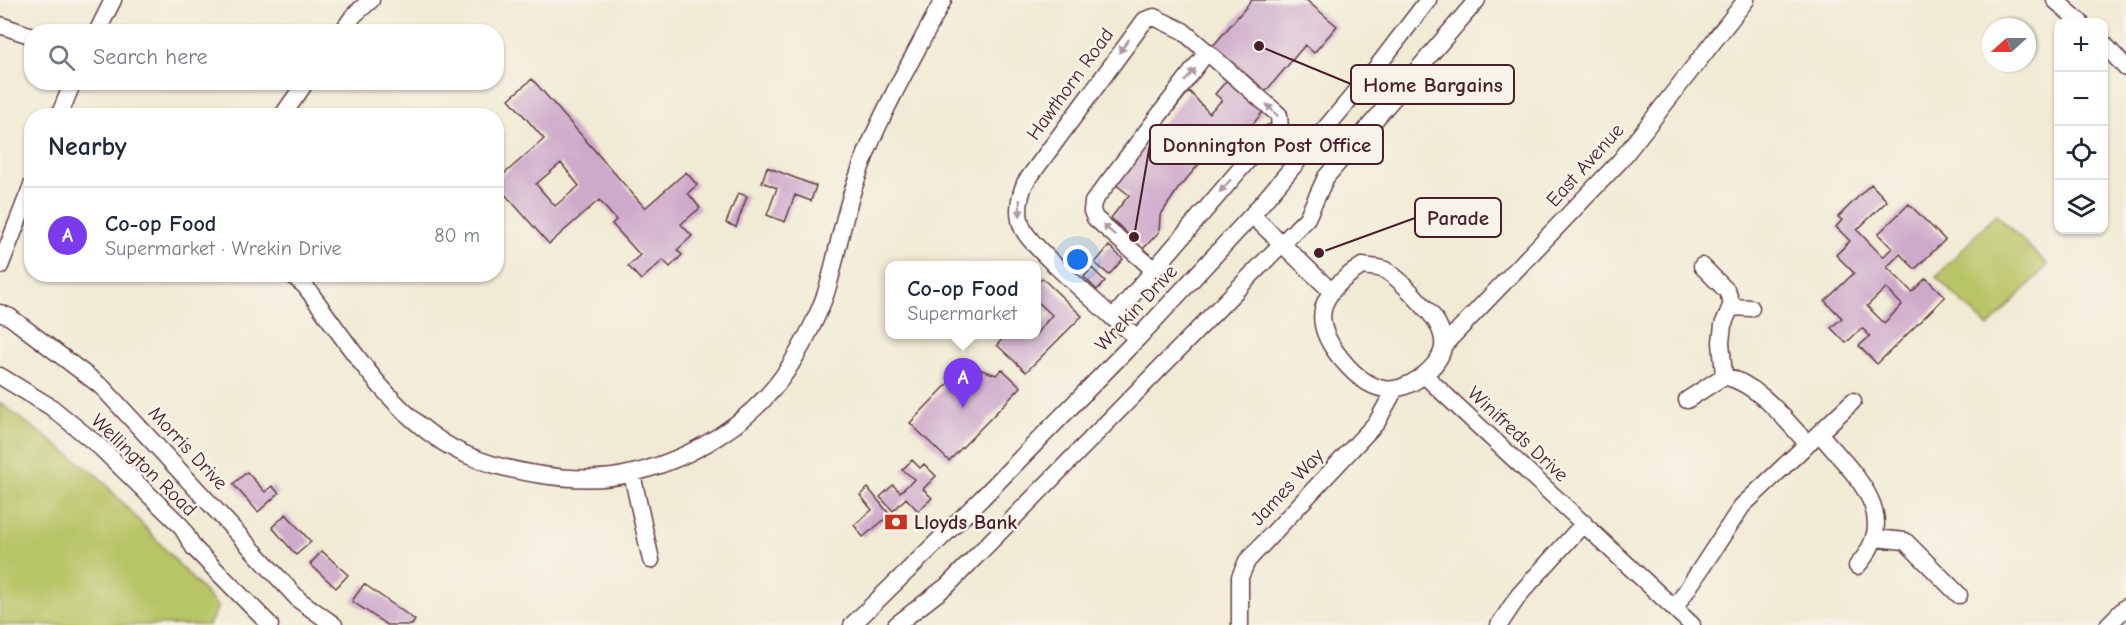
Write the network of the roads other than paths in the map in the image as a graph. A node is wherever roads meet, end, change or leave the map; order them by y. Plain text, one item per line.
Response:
1 (113, 0) edge
2 (371, 0) edge
3 (943, 0) edge
4 (1477, 0) edge
5 (1746, 0) edge
6 (2055, 0) edge
7 (1420, 2) edge
8 (2075, 18) edge
9 (101, 24) edge
10 (348, 24) edge
11 (0, 25) edge
12 (24, 33) edge
13 (2108, 49) edge
14 (1207, 52) junction
15 (2126, 68) edge
16 (70, 90) edge
17 (300, 90) edge
18 (63, 108) edge
19 (288, 108) edge
20 (1280, 131) junction
21 (1303, 156) junction
22 (24, 205) edge
23 (1252, 215) junction
24 (1281, 242) junction
25 (0, 266) edge
26 (1702, 266) dead end
27 (1153, 269) junction
28 (300, 282) edge
29 (1331, 291) junction
30 (1731, 307) junction
31 (1751, 308) dead end
32 (0, 313) edge
33 (1113, 318) junction
34 (1138, 338) junction
35 (1443, 346) junction
36 (1424, 375) junction
37 (0, 376) edge
38 (1724, 376) junction
39 (1395, 389) junction
40 (1687, 400) dead end
41 (1853, 401) dead end
42 (1813, 439) junction
43 (633, 474) junction
44 (1584, 522) junction
45 (1875, 538) junction
46 (651, 560) dead end
47 (1857, 566) dead end
48 (1959, 595) dead end
49 (2126, 607) edge
50 (1675, 608) junction
51 (270, 625) edge
52 (334, 625) edge
53 (852, 625) edge
54 (896, 625) edge
55 (1240, 625) edge
56 (1499, 625) edge
57 (1692, 625) edge
58 (2108, 625) edge

1 - 9 street
2 - 10 street
3 - 43 street
4 - 24 street
5 - 35 street, East Avenue
6 - 8 street
7 - 21 street, Wrekin Drive
11 - 12 street
13 - 15 street
20 -> 14 street, Hawthorn Road
27 -> 14 street
14 -> 33 street, Hawthorn Road
16 - 18 street
17 - 19 street
20 - 21 street, Hawthorn Road
20 -> 27 street
21 - 23 street, Wrekin Drive
22 - 25 street
23 - 24 street
23 - 34 street, Wrekin Drive
24 - 29 street
24 - 54 street
26 - 30 street
27 - 33 street
28 - 43 street
29 - 35 street
29 - 39 street
30 - 31 street
30 - 38 street
32 - 52 street, Morris Drive
33 - 34 street
34 - 53 street, Wrekin Drive
35 - 36 street
36 - 39 street
36 - 44 street, Winifreds Drive
37 - 51 street, Wellington Road
38 - 40 street
38 - 42 street
39 - 55 street, James Way
41 - 42 street
42 - 45 street
42 - 50 street
43 - 46 street
44 - 50 street, Winifreds Drive
44 - 56 street
45 - 47 street
45 - 48 street
49 - 58 street
50 - 57 street, Winifreds Drive

